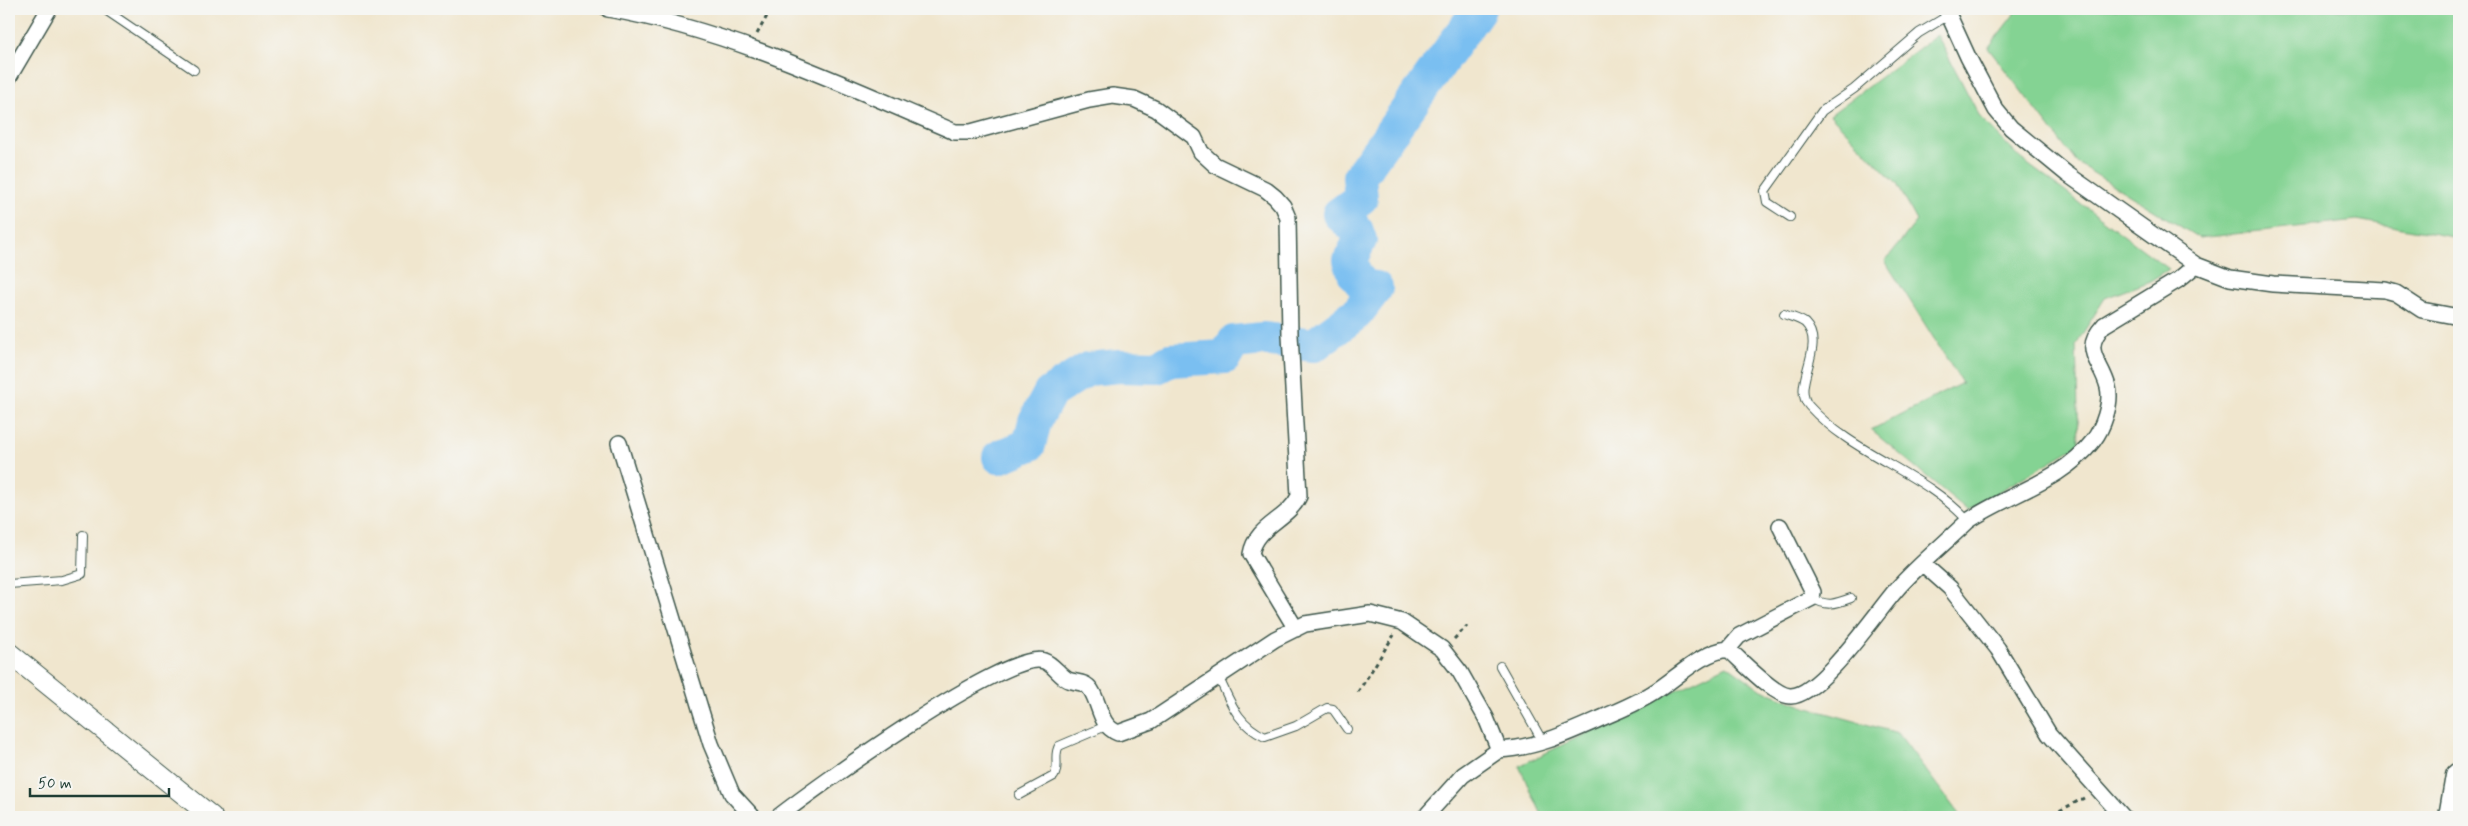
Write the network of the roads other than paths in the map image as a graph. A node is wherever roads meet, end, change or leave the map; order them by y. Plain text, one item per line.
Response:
1 (49, 9) edge
2 (104, 9) edge
3 (608, 9) edge
4 (1948, 12) edge
5 (194, 70) dead end
6 (9, 76) edge
7 (1790, 217) dead end
8 (2196, 265) junction
9 (1784, 314) dead end
10 (2459, 317) edge
11 (619, 444) dead end
12 (1968, 521) junction
13 (1780, 526) dead end
14 (82, 535) dead end
15 (1923, 564) junction
16 (9, 584) edge
17 (1812, 598) junction
18 (1851, 598) dead end
19 (1296, 629) junction
20 (1728, 649) junction
21 (9, 653) edge
22 (1500, 666) dead end
23 (1218, 676) junction
24 (1106, 726) junction
25 (1348, 728) dead end
26 (1543, 742) junction
27 (1499, 750) junction
28 (2459, 776) edge
29 (1020, 795) dead end
30 (212, 817) edge
31 (753, 817) edge
32 (778, 817) edge
33 (1425, 817) edge
34 (2123, 817) edge
35 (2452, 817) edge

1 - 6 street
2 - 5 lane
3 - 19 street
4 - 7 lane
4 - 8 street
8 - 10 street
8 - 12 street
9 - 12 lane
11 - 31 street
12 - 15 street
13 - 17 street
14 - 16 lane
15 - 20 street
15 - 34 street
17 - 18 lane
17 - 20 street
19 - 23 street
19 - 27 street
20 - 26 street
21 - 30 street
22 - 26 lane
23 - 24 street
23 - 25 lane
24 - 29 lane
24 - 32 street
26 - 27 street
27 - 33 street
28 - 35 highway

